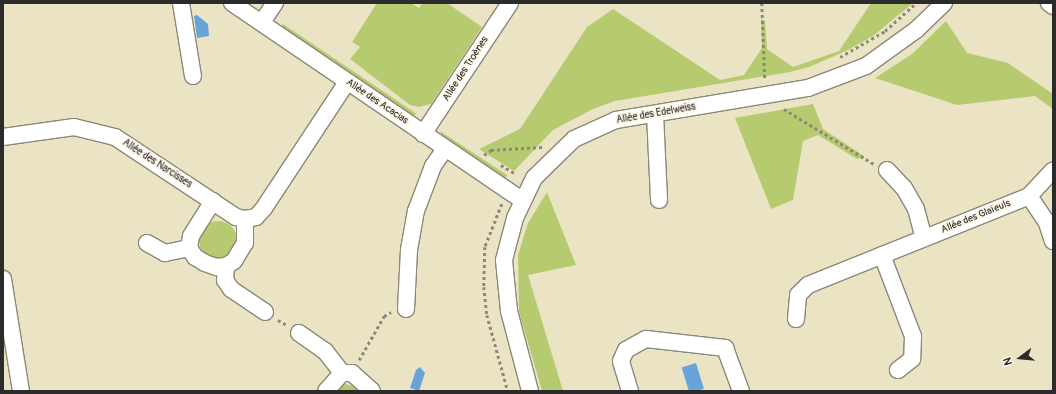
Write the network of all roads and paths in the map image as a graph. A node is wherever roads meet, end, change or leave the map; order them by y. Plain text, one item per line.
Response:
1 (181, 3) edge
2 (232, 3) edge
3 (275, 3) edge
4 (510, 3) edge
5 (944, 3) edge
6 (1049, 3) edge
7 (1053, 6) edge
8 (262, 22) junction
9 (193, 76) dead end
10 (347, 82) junction
11 (655, 114) junction
12 (423, 134) junction
13 (3, 137) edge
14 (542, 147) dead end
15 (445, 149) junction
16 (484, 154) dead end
17 (887, 170) dead end
18 (1053, 170) edge
19 (1029, 196) junction
20 (523, 200) junction
21 (659, 200) dead end
22 (213, 201) junction
23 (245, 219) junction
24 (924, 238) junction
25 (1053, 241) edge
26 (147, 243) dead end
27 (189, 248) junction
28 (882, 255) junction
29 (226, 266) junction
30 (3, 279) edge
31 (406, 309) joint
32 (265, 312) dead end
33 (796, 319) dead end
34 (299, 333) dead end
35 (898, 370) dead end
36 (347, 373) junction
37 (21, 391) edge
38 (326, 391) edge
39 (372, 391) edge
40 (530, 391) edge
41 (630, 391) edge
42 (741, 391) edge

1 - 9 street
2 - 8 street, Allée des Acacias
3 - 8 street
4 - 12 street, Allée des Troènes
5 - 11 street, Allée des Edelweiss
6 - 7 street
8 - 10 street, Allée des Acacias
10 - 12 street, Allée des Acacias
10 - 23 street
11 - 20 street, Allée des Edelweiss
11 - 21 street
12 - 15 street, Allée des Acacias
13 - 22 street, Allée des Narcisses
14 - 16 path
15 - 20 street, Allée des Acacias
15 - 31 street
17 - 24 street
18 - 19 street, Allée des Glaïeuls
19 - 24 street, Allée des Glaïeuls
19 - 25 street
20 - 40 street, Allée des Edelweiss
22 - 23 street, Allée des Narcisses
22 - 27 street
23 - 29 street
24 - 28 street, Allée des Glaïeuls
26 - 27 street
27 - 29 street
28 - 33 street, Allée des Glaïeuls
28 - 35 street
29 - 32 street
30 - 37 street
31 - 36 path
34 - 36 street
36 - 38 street
36 - 39 street
41 - 42 street

